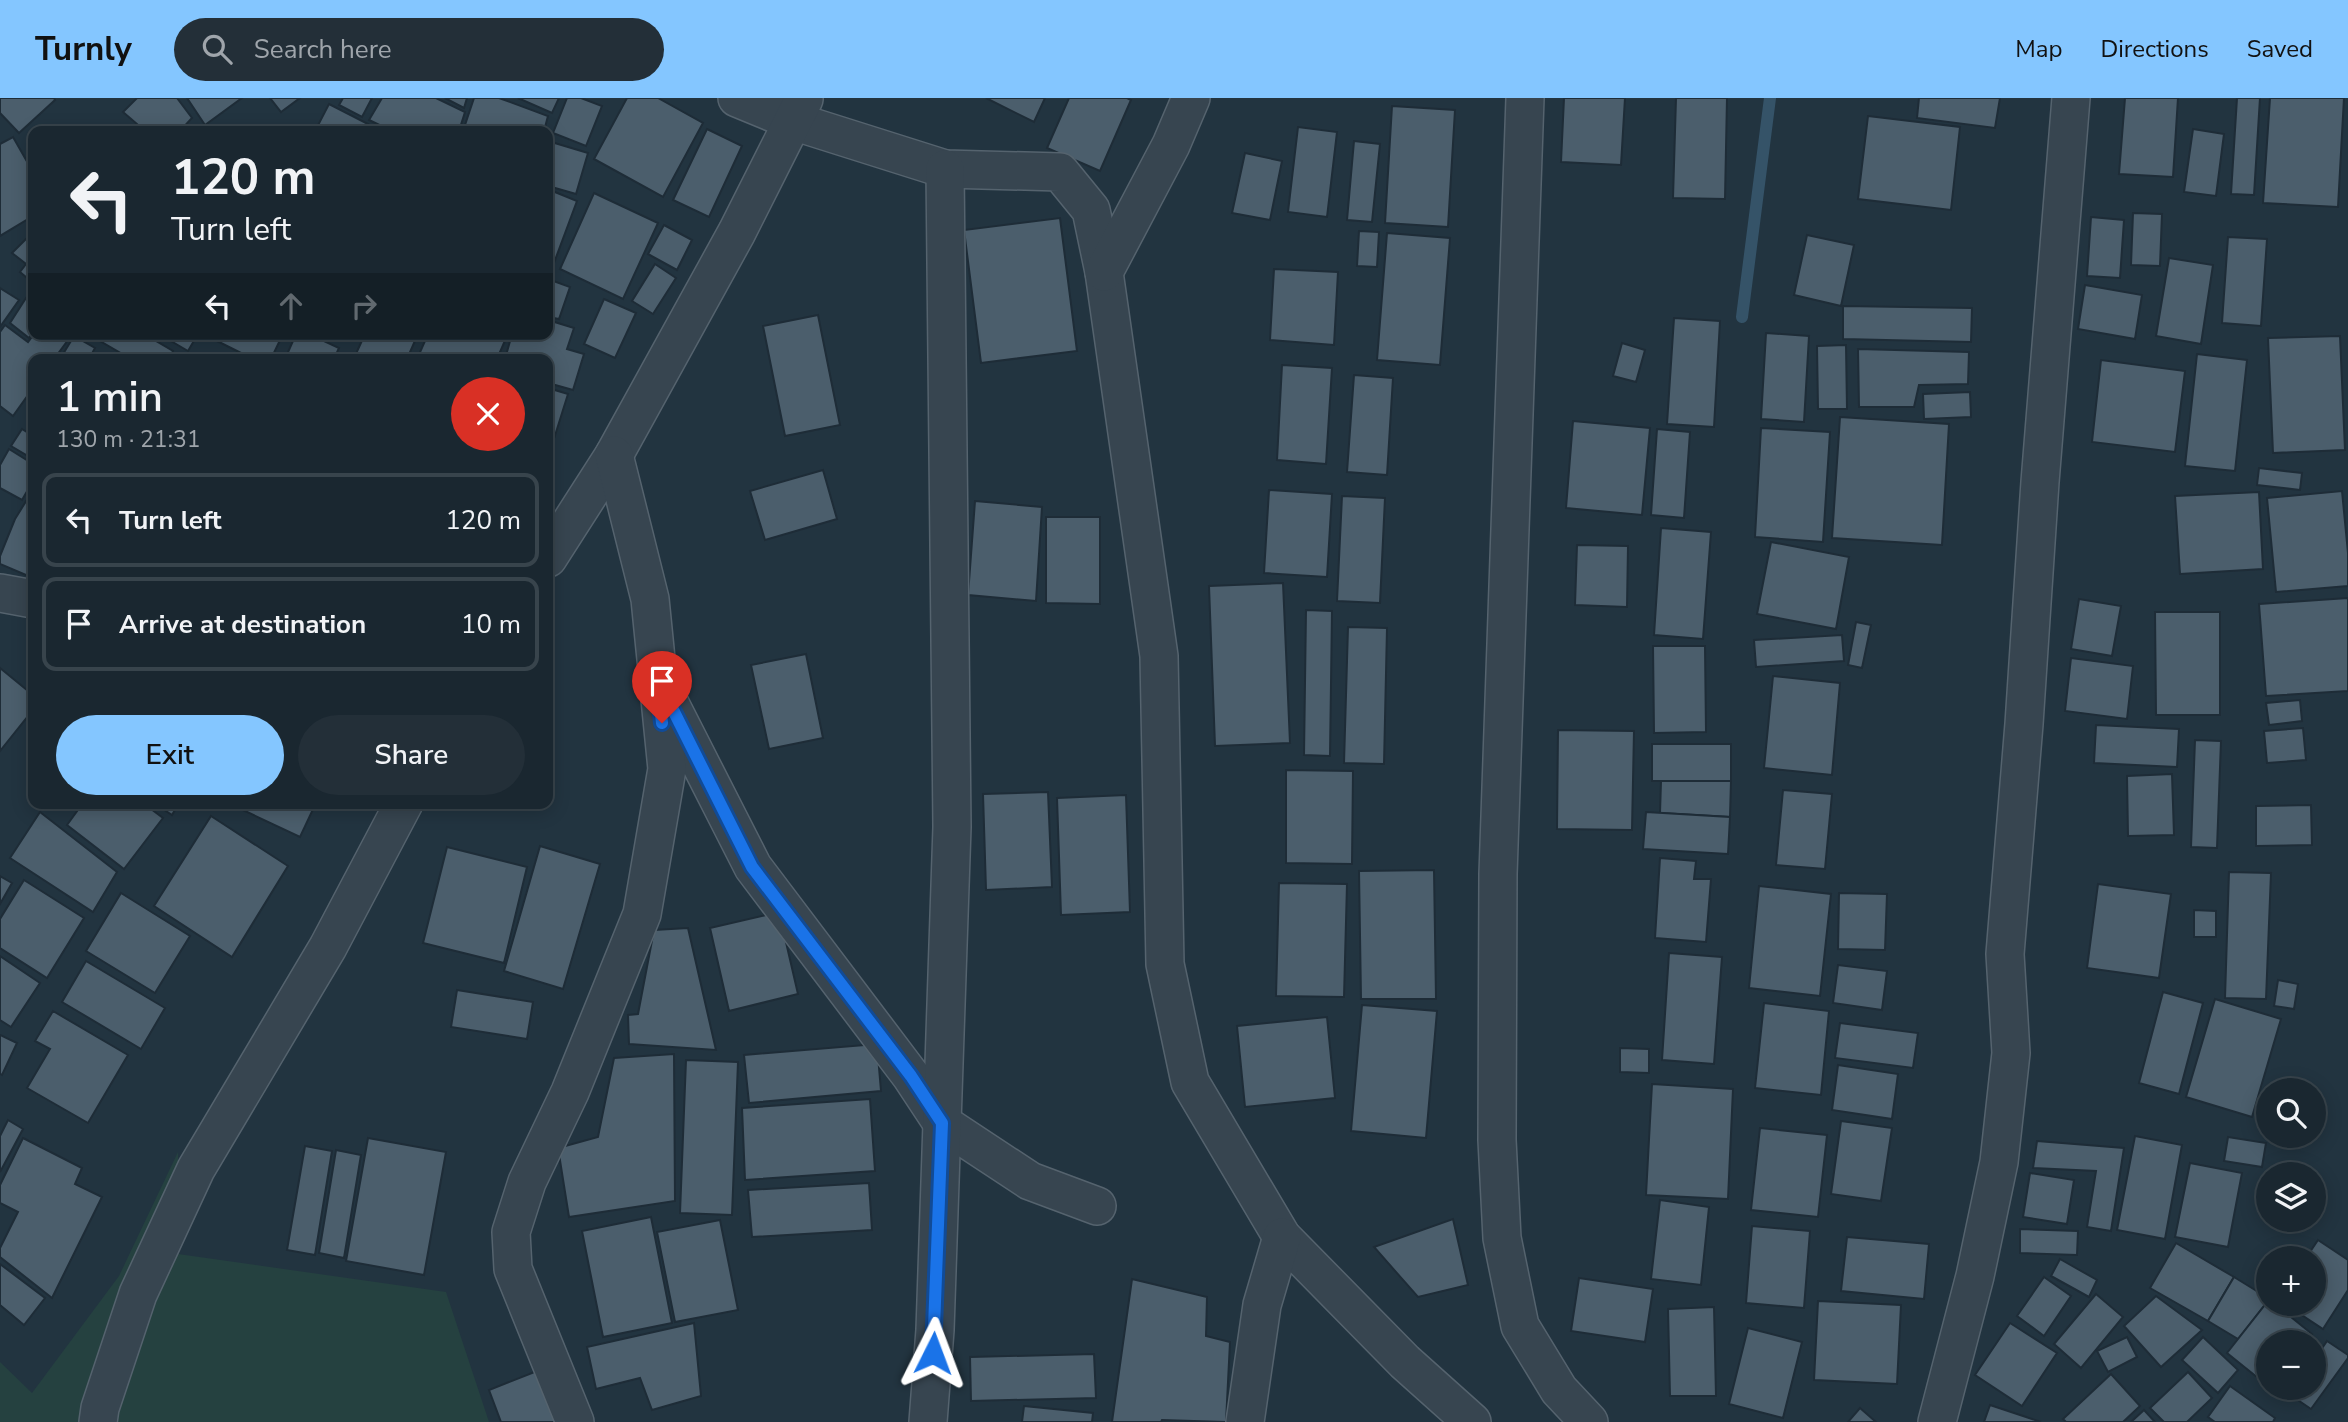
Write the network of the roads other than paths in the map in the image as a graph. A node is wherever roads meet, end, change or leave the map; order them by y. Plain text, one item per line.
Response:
1 (737, 98) edge
2 (1191, 98) edge
3 (1525, 98) edge
4 (2071, 98) edge
5 (799, 110) edge
6 (945, 169) junction
7 (1104, 272) junction
8 (614, 455) junction
9 (553, 550) edge
10 (0, 593) edge
11 (28, 598) edge
12 (657, 678) junction
13 (401, 809) edge
14 (942, 1123) junction
15 (1097, 1206) dead end
16 (1282, 1237) junction
17 (98, 1422) edge
18 (575, 1422) edge
19 (928, 1422) edge
20 (1245, 1422) edge
21 (1472, 1422) edge
22 (1589, 1422) edge
23 (1937, 1422) edge

1 - 5 street
2 - 7 street
3 - 22 street
4 - 23 street
5 - 6 street
5 - 8 street
6 - 7 street
6 - 14 street
7 - 16 street
8 - 9 street
8 - 12 street
10 - 11 street
12 - 14 street
12 - 18 street
13 - 17 street
14 - 15 street
14 - 19 street
16 - 20 street
16 - 21 street

